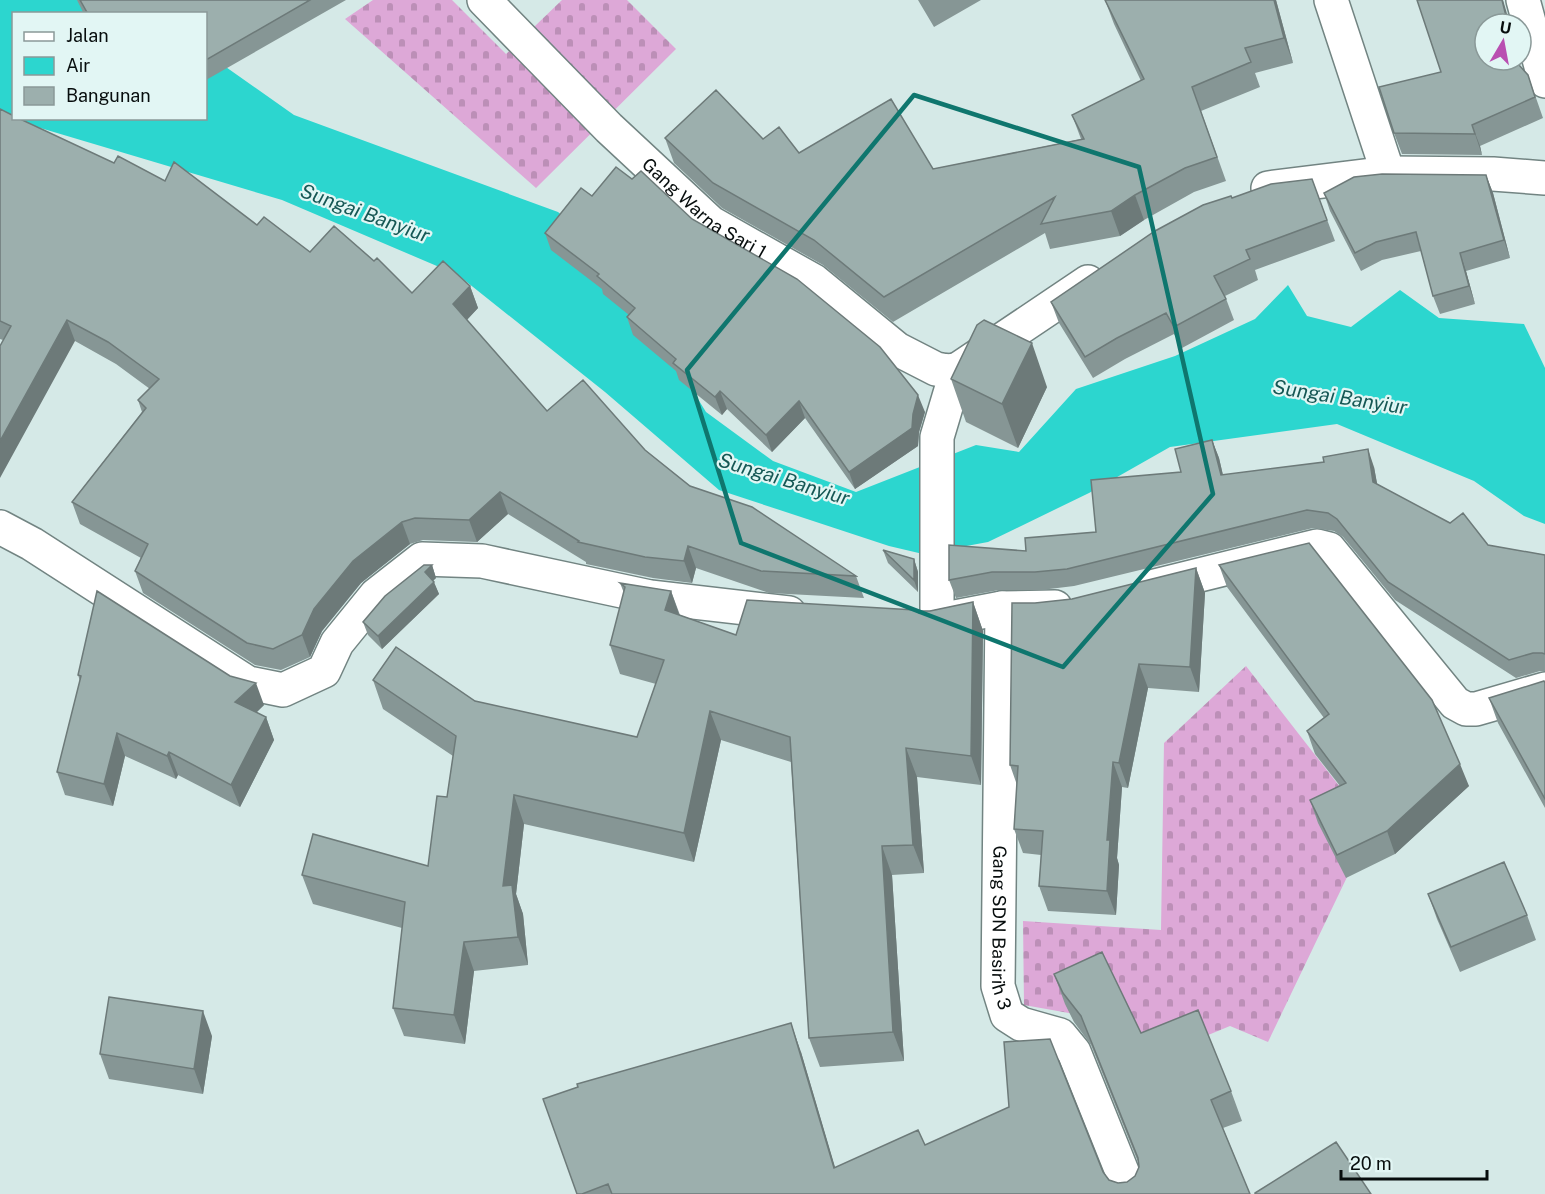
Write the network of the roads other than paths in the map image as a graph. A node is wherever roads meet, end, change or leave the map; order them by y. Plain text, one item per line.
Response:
1 (484, 0) edge
2 (1331, 0) edge
3 (1523, 0) edge
4 (1545, 81) edge
5 (1388, 173) junction
6 (1545, 178) edge
7 (1244, 195) edge
8 (1116, 262) edge
9 (957, 370) junction
10 (0, 527) edge
11 (1124, 594) edge
12 (1085, 603) edge
13 (1002, 608) junction
14 (819, 615) edge
15 (937, 615) junction
16 (902, 619) edge
17 (1545, 689) edge
18 (1131, 1194) edge

1 - 9 street, Gang Warna Sari 1
2 - 5 street
3 - 4 street
5 - 6 street
5 - 7 street
8 - 9 street
9 - 15 street
10 - 14 street
11 - 17 street
12 - 13 street
13 - 15 street
13 - 18 street, Gang SDN Basirih 3
15 - 16 street

